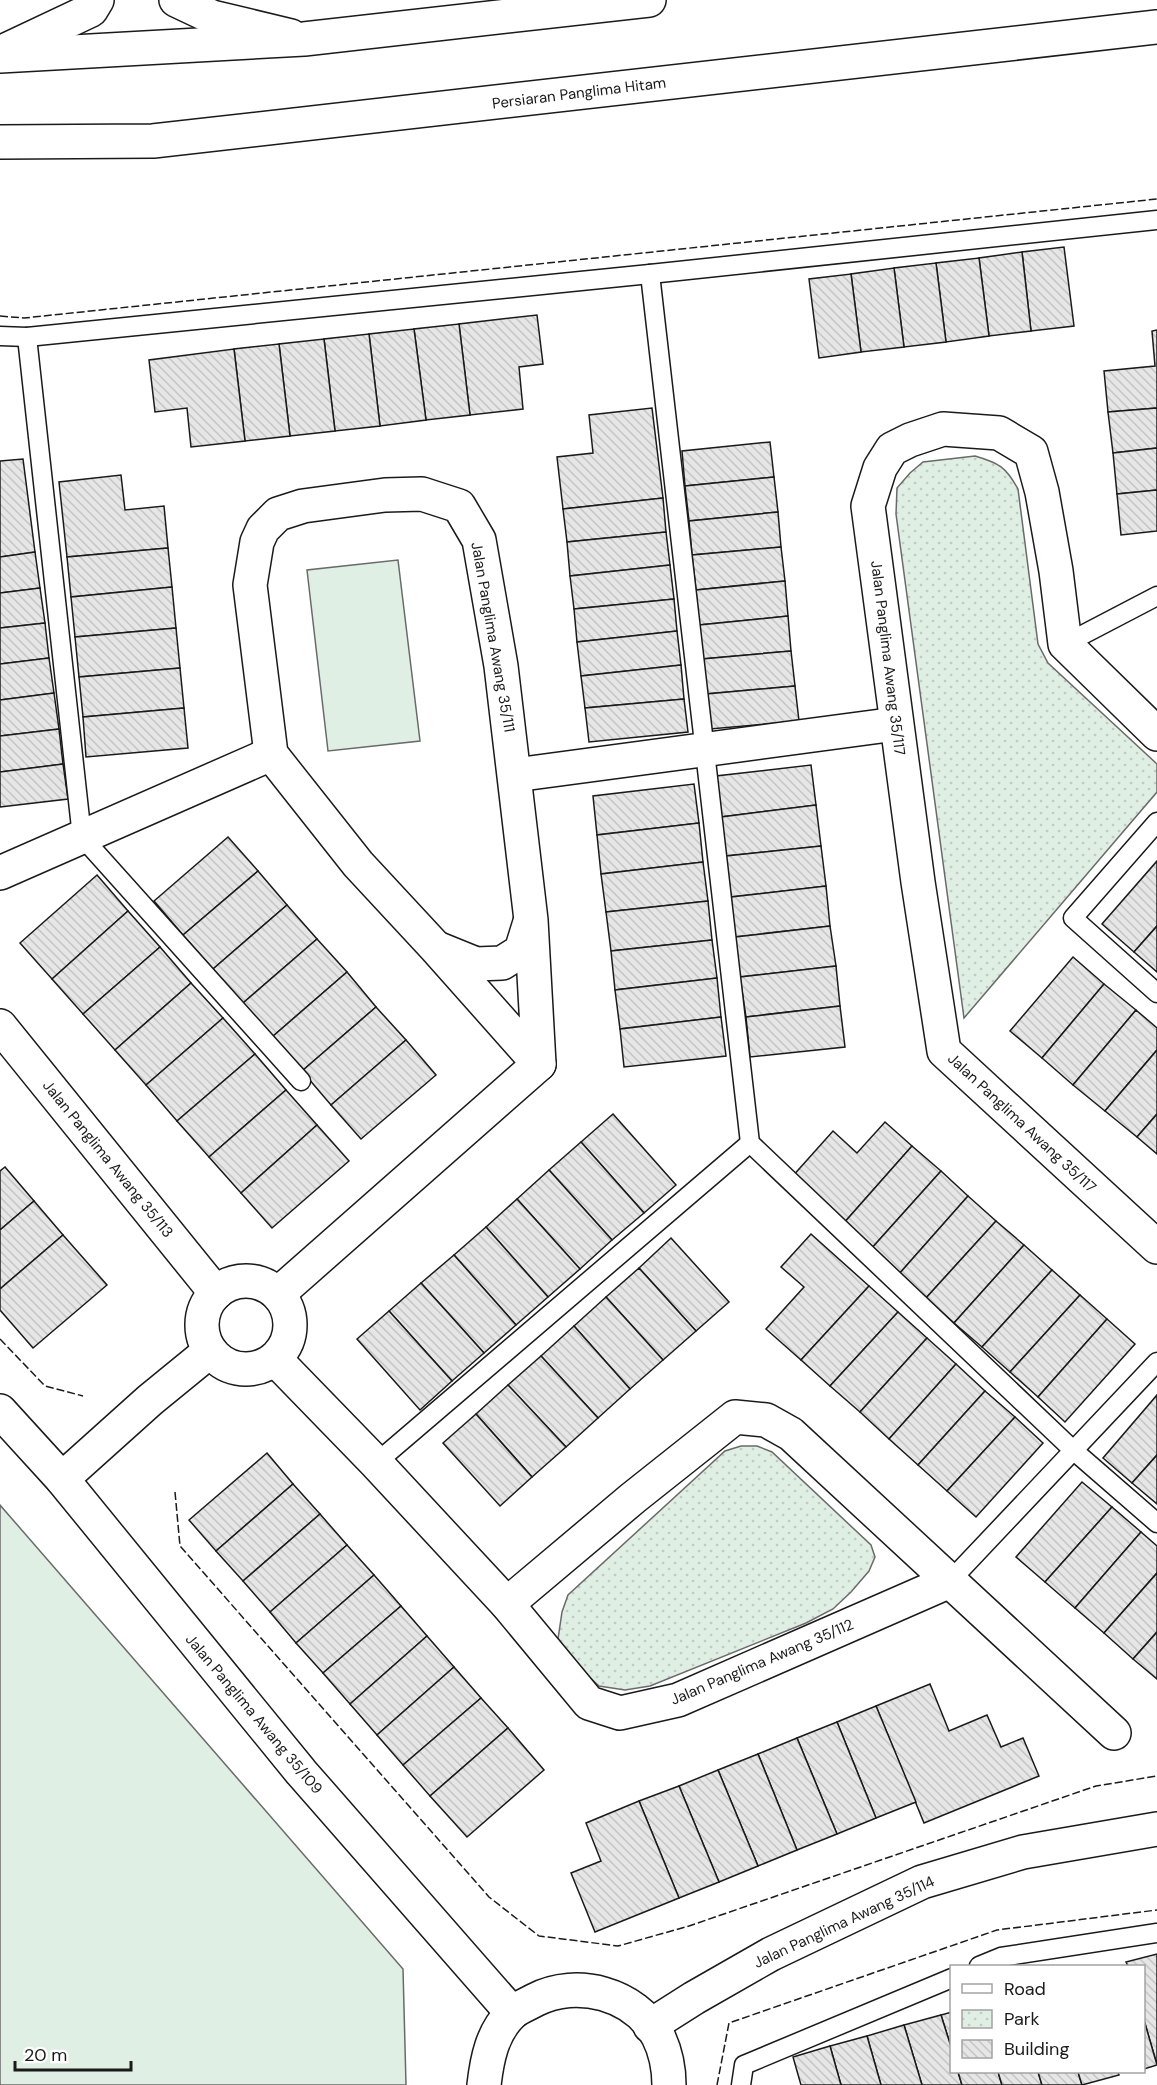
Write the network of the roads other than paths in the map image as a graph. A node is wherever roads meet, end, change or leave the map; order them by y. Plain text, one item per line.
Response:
1 (97, 0) edge
2 (176, 0) edge
3 (649, 0) edge
4 (1157, 27) edge
5 (304, 39) junction
6 (0, 55) edge
7 (0, 142) edge
8 (1157, 220) edge
9 (650, 274) junction
10 (0, 336) edge
11 (27, 337) junction
12 (1157, 596) edge
13 (1065, 644) junction
14 (896, 724) junction
15 (1157, 734) edge
16 (704, 748) junction
17 (271, 754) junction
18 (515, 774) junction
19 (1157, 822) edge
20 (82, 837) junction
21 (0, 873) edge
22 (531, 920) junction
23 (436, 948) junction
24 (1157, 993) edge
25 (0, 1026) edge
26 (539, 1064) junction
27 (301, 1081) dead end
28 (750, 1143) junction
29 (1157, 1247) edge
30 (216, 1293) junction
31 (278, 1294) junction
32 (210, 1351) junction
33 (275, 1359) junction
34 (1157, 1362) edge
35 (0, 1411) edge
36 (1073, 1450) junction
37 (376, 1463) junction
38 (62, 1479) junction
39 (1157, 1522) edge
40 (950, 1581) junction
41 (507, 1604) junction
42 (1114, 1733) dead end
43 (1157, 1829) edge
44 (1157, 1933) edge
45 (981, 1965) edge
46 (950, 1978) edge
47 (512, 2013) junction
48 (650, 2026) junction
49 (484, 2085) edge
50 (669, 2085) edge
51 (741, 2085) edge

1 - 6 street
2 - 5 street
3 - 5 street
4 - 7 street, Persiaran Panglima Hitam
5 - 6 street
8 - 9 lane
9 - 11 lane
9 - 16 lane
10 - 11 lane
11 - 20 lane
12 - 13 lane
13 - 14 street, Jalan Panglima Awang 35/117
13 - 15 street
14 - 16 street
14 - 29 street, Jalan Panglima Awang 35/117
16 - 18 street
16 - 28 lane
17 - 18 street, Jalan Panglima Awang 35/111
17 - 20 street
17 - 23 street
18 - 22 street, Jalan Panglima Awang 35/111
19 - 24 lane
20 - 21 street
20 - 27 lane
22 - 23 street
22 - 26 street, Jalan Panglima Awang 35/111
23 - 26 street
25 - 30 street, Jalan Panglima Awang 35/113
26 - 31 street
28 - 36 lane
28 - 37 lane
30 - 31 street
30 - 32 street
31 - 33 street
32 - 33 street
32 - 38 street
33 - 37 street, Jalan Panglima Awang 35/112
34 - 36 lane
35 - 38 street, Jalan Panglima Awang 35/109
36 - 39 lane
36 - 40 lane
37 - 41 street, Jalan Panglima Awang 35/112
38 - 47 street, Jalan Panglima Awang 35/109
40 - 41 street, Jalan Panglima Awang 35/112
40 - 41 street
40 - 42 street
43 - 48 street, Jalan Panglima Awang 35/114
44 - 45 lane
46 - 51 lane
47 - 48 street
47 - 49 street
48 - 50 street

